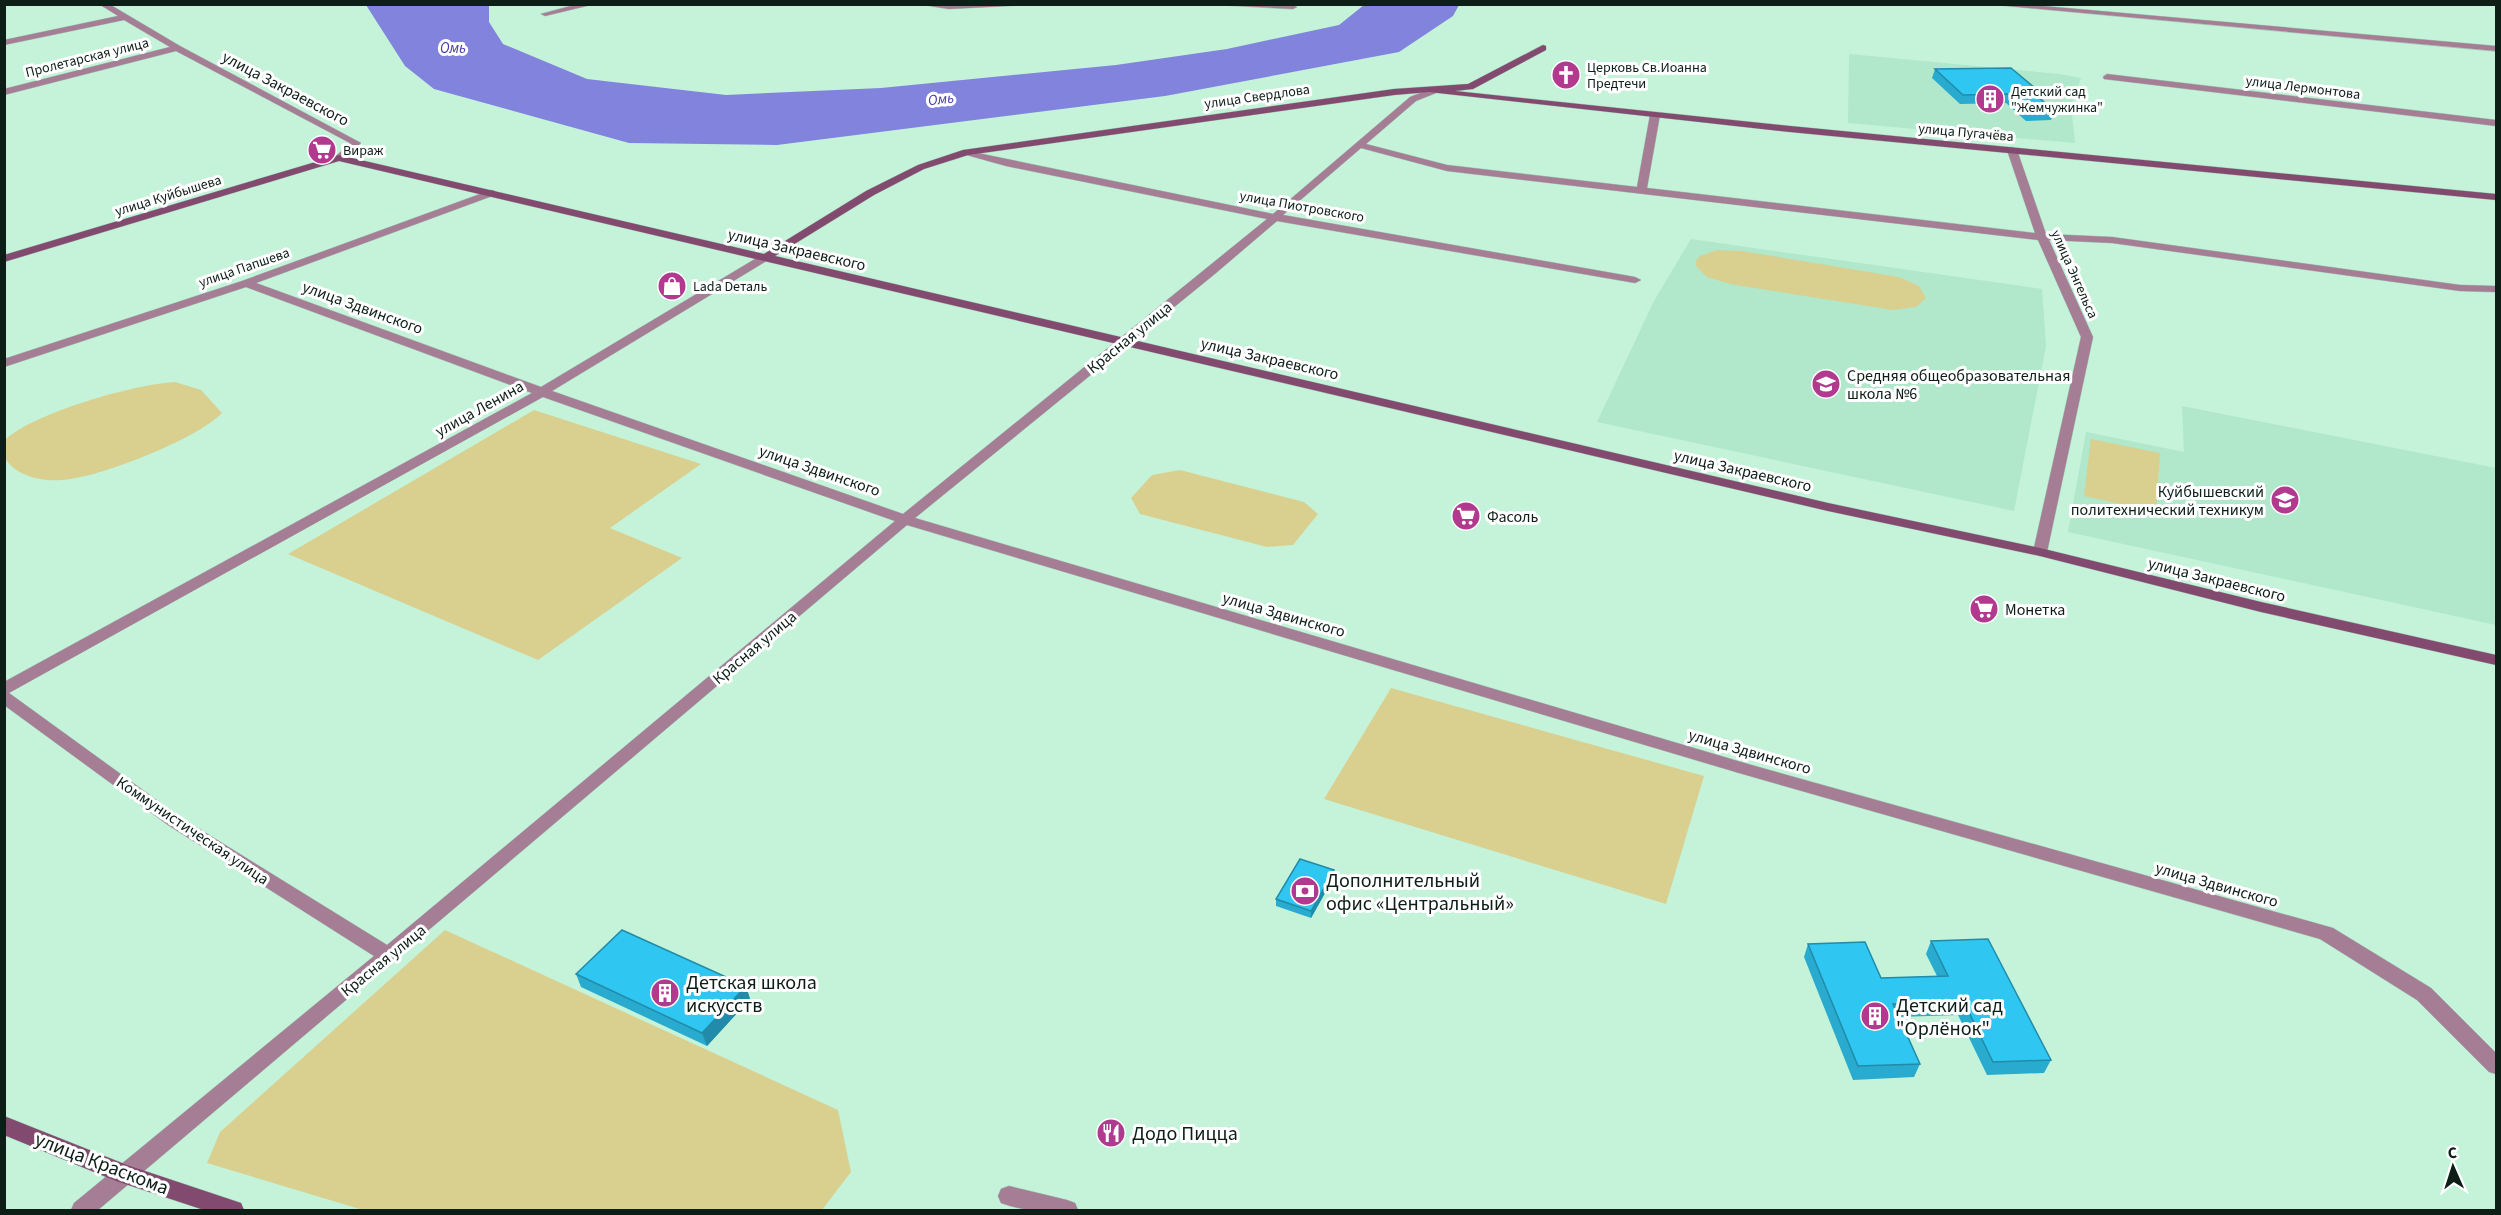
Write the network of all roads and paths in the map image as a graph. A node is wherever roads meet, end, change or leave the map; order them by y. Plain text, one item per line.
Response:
1 (103, 4) edge
2 (591, 4) edge
3 (921, 4) edge
4 (1042, 4) edge
5 (1204, 4) edge
6 (1989, 4) edge
7 (1293, 7) dead end
8 (545, 14) dead end
9 (122, 18) junction
10 (4, 43) edge
11 (177, 48) junction
12 (1543, 48) dead end
13 (2496, 49) edge
14 (2107, 77) dead end
15 (4, 92) edge
16 (1432, 92) junction
17 (1655, 115) junction
18 (2496, 123) edge
19 (1359, 145) junction
20 (2012, 150) junction
21 (966, 152) junction
22 (339, 158) junction
23 (1641, 191) junction
24 (491, 193) junction
25 (2496, 197) edge
26 (1274, 217) junction
27 (2042, 237) junction
28 (764, 258) junction
29 (4, 259) edge
30 (1635, 280) dead end
31 (246, 283) junction
32 (2496, 289) edge
33 (1123, 341) junction
34 (4, 363) edge
35 (542, 392) junction
36 (905, 519) junction
37 (2040, 552) junction
38 (2496, 660) edge
39 (4, 689) edge
40 (4, 696) edge
41 (388, 955) junction
42 (2496, 1066) edge
43 (4, 1125) edge
44 (124, 1174) junction
45 (1009, 1196) dead end
46 (82, 1210) edge
47 (233, 1210) edge
48 (1067, 1210) edge

1 - 9 street, улица Закраевского
2 - 8 street
3 - 4 street
5 - 7 street
6 - 13 street
9 - 10 street
9 - 11 street, улица Закраевского
11 - 15 street, Пролетарская улица
11 - 22 street, улица Закраевского
12 - 16 street, улица Свердлова
14 - 18 street, улица Лермонтова
16 - 17 street, улица Пугачёва
16 - 19 street, Красная улица
16 - 21 street, улица Свердлова
17 - 20 street, улица Пугачёва
17 - 23 street
19 - 23 street
19 - 26 street, Красная улица
20 - 25 street, улица Пугачёва
20 - 27 street, улица Энгельса
21 - 26 street, улица Пиотровского
21 - 28 street, улица Ленина
22 - 24 street, улица Закраевского
22 - 29 street, улица Куйбышева
23 - 27 street
24 - 28 street, улица Закраевского
24 - 31 street, улица Папшева
26 - 30 street, улица Пиотровского
26 - 33 street, Красная улица
27 - 32 street
27 - 37 street, улица Энгельса
28 - 33 street, улица Закраевского
28 - 35 street, улица Ленина
31 - 34 street, улица Папшева
31 - 35 street, улица Здвинского
33 - 36 street, Красная улица
33 - 37 street, улица Закраевского
35 - 36 street, улица Здвинского
35 - 39 street, улица Ленина
36 - 41 street, Красная улица
36 - 42 street, улица Здвинского
37 - 38 street, улица Закраевского
40 - 41 street, Коммунистическая улица
41 - 44 street, Красная улица
43 - 44 street, улица Краскома
44 - 46 street, Красная улица
44 - 47 street, улица Краскома
45 - 48 street

